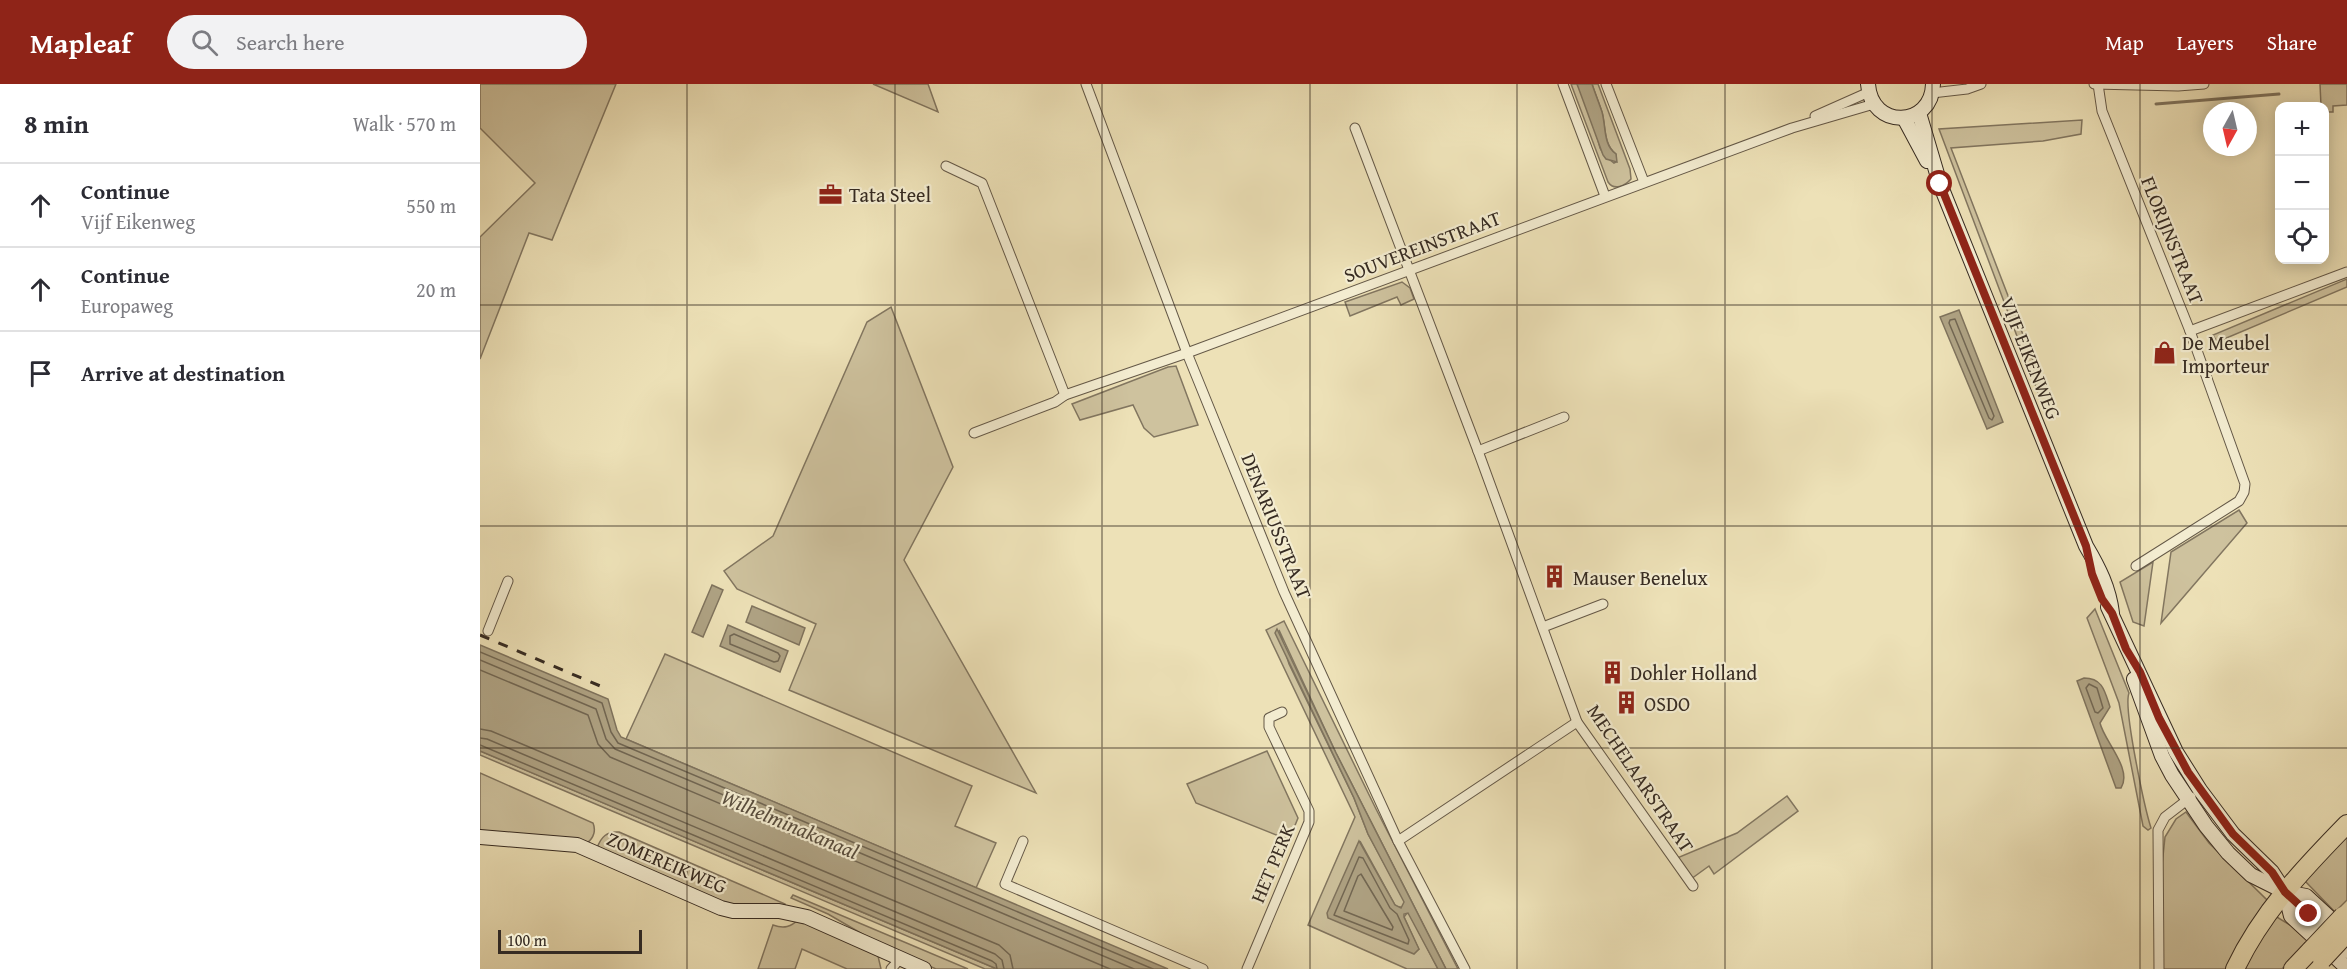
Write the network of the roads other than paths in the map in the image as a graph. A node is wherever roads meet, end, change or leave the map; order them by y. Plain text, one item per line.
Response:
1 (1086, 84) edge
2 (1563, 84) edge
3 (1606, 84) edge
4 (1981, 84) edge
5 (2097, 84) edge
6 (2204, 84) edge
7 (1932, 89) edge
8 (1870, 93) edge
9 (1918, 113) junction
10 (1904, 118) junction
11 (1355, 128) dead end
12 (946, 166) dead end
13 (1644, 182) junction
14 (1940, 184) junction
15 (1605, 196) junction
16 (1409, 270) junction
17 (2347, 272) edge
18 (2190, 331) junction
19 (1187, 353) junction
20 (1065, 395) junction
21 (1564, 417) dead end
22 (974, 433) dead end
23 (1478, 451) junction
24 (2136, 566) dead end
25 (508, 581) dead end
26 (1603, 604) dead end
27 (1544, 627) junction
28 (488, 631) dead end
29 (2126, 649) junction
30 (1282, 712) dead end
31 (1577, 722) junction
32 (2200, 790) junction
33 (2187, 800) junction
34 (2347, 824) edge
35 (480, 837) edge
36 (1023, 841) dead end
37 (1398, 841) junction
38 (1693, 886) dead end
39 (2285, 892) junction
40 (2346, 923) edge
41 (2347, 951) edge
42 (2315, 959) edge
43 (897, 966) edge
44 (1247, 967) edge
45 (2347, 968) edge
46 (924, 969) edge
47 (1203, 969) edge
48 (1258, 969) edge
49 (1465, 969) edge
50 (2159, 969) edge
51 (2235, 969) edge
52 (2293, 969) edge

1 - 19 street, DENARIUSSTRAAT
2 - 15 street
3 - 13 street
4 - 7 street
5 - 6 street
5 - 18 street, FLORIJNSTRAAT
7 - 9 main road
8 - 10 main road
8 - 13 street, SOUVEREINSTRAAT
9 - 10 main road
9 - 14 main road, VIJF EIKENWEG
10 - 14 main road, VIJF EIKENWEG
11 - 16 street, MECHELAARSTRAAT
12 - 20 street
13 - 15 street, SOUVEREINSTRAAT
14 - 29 main road, VIJF EIKENWEG
15 - 16 street, SOUVEREINSTRAAT
16 - 19 street, SOUVEREINSTRAAT
16 - 23 street, MECHELAARSTRAAT
17 - 18 street
18 - 24 street, FLORIJNSTRAAT
19 - 20 street, SOUVEREINSTRAAT
19 - 37 street, DENARIUSSTRAAT
20 - 22 street, SOUVEREINSTRAAT
21 - 23 street
23 - 27 street, MECHELAARSTRAAT
25 - 28 street
26 - 27 street
27 - 31 street, MECHELAARSTRAAT
29 - 32 main road, VIJF EIKENWEG
29 - 33 main road, VIJF EIKENWEG
30 - 44 street, HET PERK
31 - 37 street
31 - 38 street, MECHELAARSTRAAT
32 - 33 street
32 - 39 main road, VIJF EIKENWEG
33 - 39 main road, VIJF EIKENWEG
33 - 50 street
34 - 39 highway
35 - 43 main road, ZOMEREIKWEG
36 - 47 street
37 - 49 street, DENARIUSSTRAAT
39 - 40 main road
39 - 41 main road
39 - 45 main road
39 - 51 highway
40 - 42 highway, bridge
42 - 52 highway
43 - 46 main road, ZOMEREIKWEG
44 - 48 street

